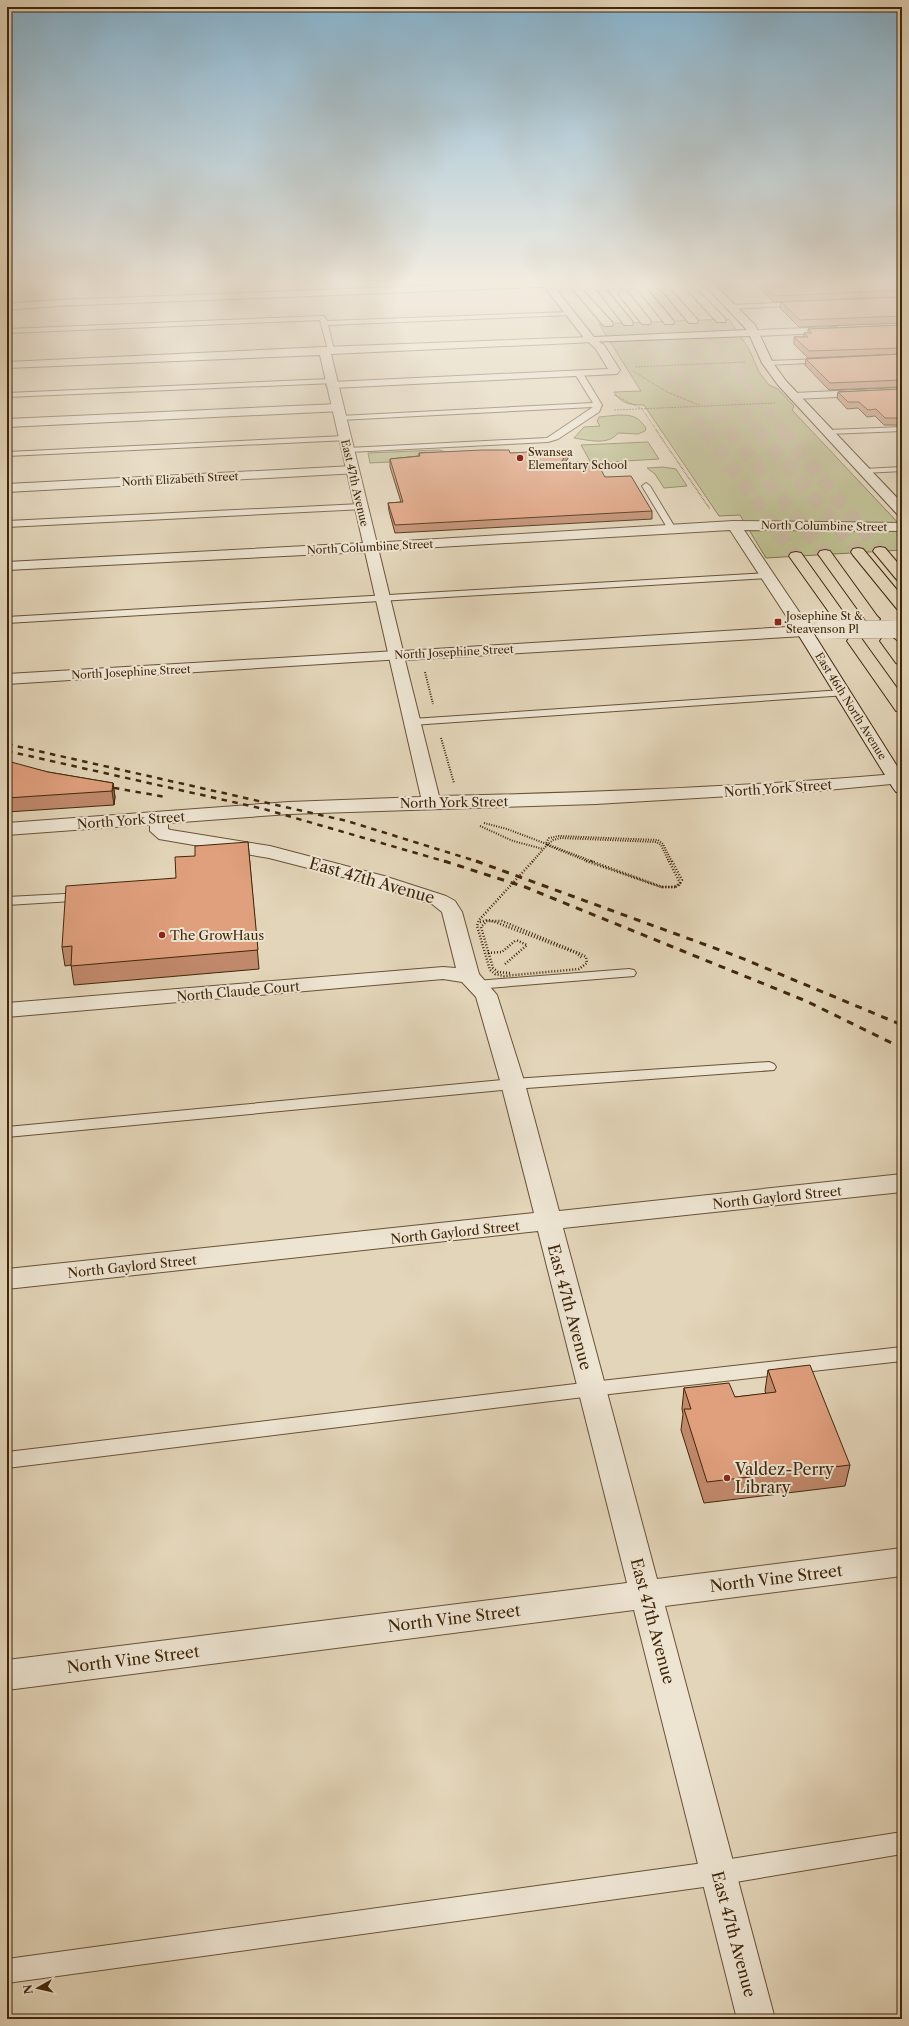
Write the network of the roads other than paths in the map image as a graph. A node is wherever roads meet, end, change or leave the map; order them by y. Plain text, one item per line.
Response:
1 (579, 374) edge
2 (331, 375) edge
3 (564, 375) edge
4 (777, 375) edge
5 (332, 383) junction
6 (902, 391) edge
7 (7, 395) edge
8 (794, 396) junction
9 (598, 405) junction
10 (339, 413) junction
11 (7, 423) edge
12 (902, 429) edge
13 (828, 432) junction
14 (346, 444) junction
15 (7, 454) edge
16 (902, 469) edge
17 (353, 470) junction
18 (864, 471) junction
19 (646, 486) dead end
20 (7, 488) edge
21 (361, 507) junction
22 (902, 511) edge
23 (7, 524) edge
24 (739, 525) junction
25 (902, 527) edge
26 (672, 528) junction
27 (371, 547) junction
28 (880, 551) tunnel mouth
29 (858, 552) tunnel mouth
30 (825, 554) tunnel mouth
31 (796, 556) tunnel mouth
32 (7, 566) edge
33 (767, 576) junction
34 (902, 577) edge
35 (383, 599) junction
36 (902, 606) edge
37 (841, 619) dead end
38 (872, 619) dead end
39 (7, 620) edge
40 (902, 629) edge
41 (804, 631) junction
42 (856, 641) dead end
43 (888, 641) dead end
44 (396, 656) junction
45 (902, 660) edge
46 (7, 679) edge
47 (843, 693) junction
48 (902, 707) edge
49 (412, 722) junction
50 (900, 782) edge
51 (431, 802) junction
52 (159, 818) junction
53 (7, 829) edge
54 (94, 897) edge
55 (7, 901) edge
56 (629, 973) dead end
57 (472, 980) junction
58 (7, 1010) edge
59 (769, 1067) dead end
60 (513, 1084) junction
61 (7, 1132) edge
62 (902, 1183) edge
63 (547, 1222) junction
64 (7, 1279) edge
65 (902, 1354) edge
66 (592, 1389) junction
67 (7, 1460) edge
68 (902, 1562) edge
69 (646, 1594) junction
70 (7, 1675) edge
71 (902, 1843) edge
72 (718, 1873) junction
73 (7, 1971) edge
74 (756, 2019) edge

1 - 9 lane
2 - 5 street, East 47th Avenue
3 - 5 street
4 - 8 street
5 - 7 lane
5 - 10 street, East 47th Avenue
6 - 8 street
8 - 13 street
9 - 10 lane
9 - 14 lane
10 - 11 street
10 - 14 street, East 47th Avenue
12 - 13 lane
13 - 18 street
14 - 15 lane
14 - 17 street, East 47th Avenue
16 - 18 lane
17 - 20 street, North Elizabeth Street
17 - 21 street, East 47th Avenue
18 - 22 street
19 - 26 lane
21 - 23 lane
21 - 27 street, East 47th Avenue
24 - 25 street, North Columbine Street
24 - 26 street, North Columbine Street
24 - 33 street, East 46th North Avenue
26 - 27 street, North Columbine Street
27 - 32 street, North Columbine Street
27 - 35 street, East 47th Avenue
28 - 34 highway
29 - 36 highway
30 - 38 highway
31 - 37 highway
33 - 35 lane
33 - 41 street, East 46th North Avenue
35 - 39 lane
35 - 44 street, East 47th Avenue
40 - 41 street, North Josephine Street, bridge
41 - 44 street, North Josephine Street
41 - 47 street, East 46th North Avenue
42 - 48 highway
43 - 45 highway
44 - 46 street, North Josephine Street
44 - 49 street, East 47th Avenue
47 - 49 lane
47 - 50 street, East 46th North Avenue
49 - 51 street, East 47th Avenue
50 - 51 street, North York Street
51 - 52 street, North York Street
52 - 53 street, North York Street
52 - 57 street, East 47th Avenue
54 - 55 lane
56 - 57 lane
57 - 58 street, North Claude Court
57 - 60 street, East 47th Avenue
59 - 60 lane
60 - 61 lane
60 - 63 street, East 47th Avenue
62 - 63 street, North Gaylord Street
63 - 64 street, North Gaylord Street
63 - 66 street, East 47th Avenue
65 - 66 lane
66 - 67 lane
66 - 69 street, East 47th Avenue
68 - 69 street, North Vine Street
69 - 70 street, North Vine Street
69 - 72 street, East 47th Avenue
71 - 72 lane
72 - 73 lane
72 - 74 street, East 47th Avenue

